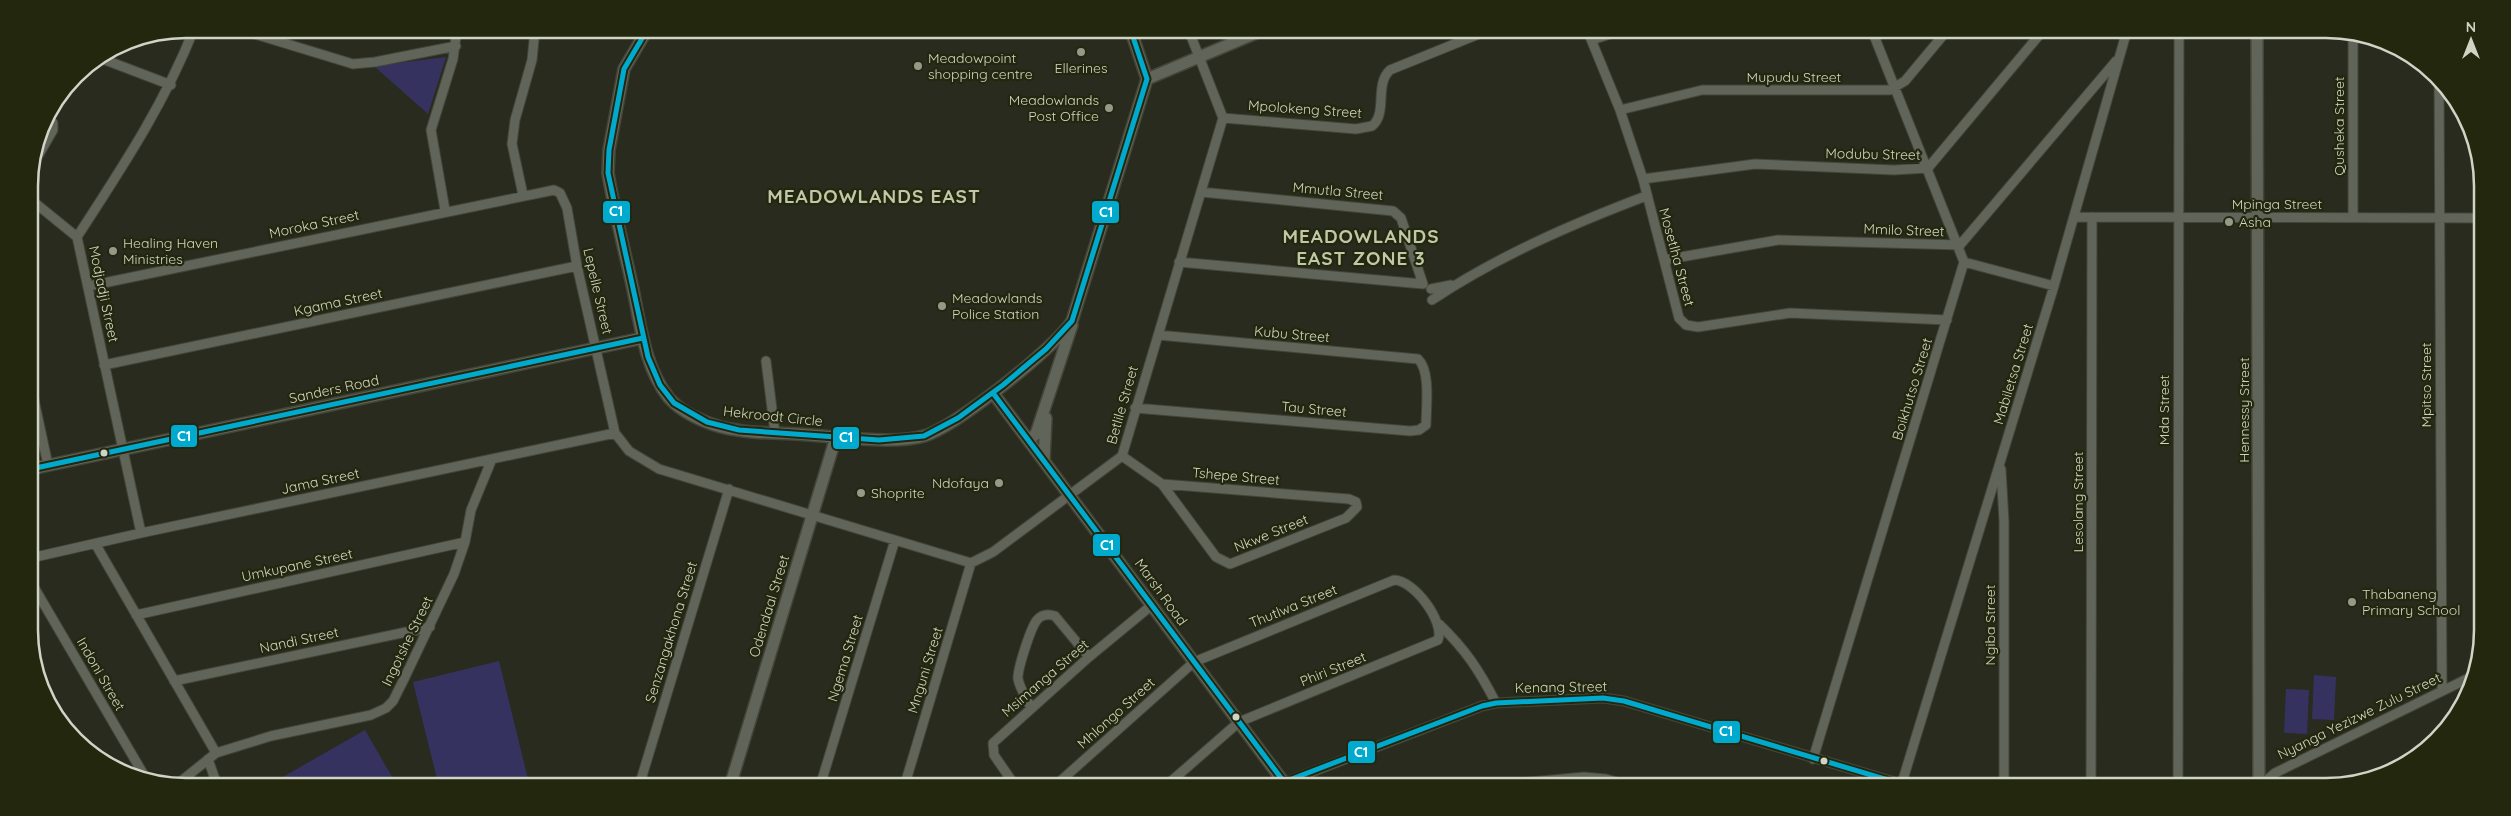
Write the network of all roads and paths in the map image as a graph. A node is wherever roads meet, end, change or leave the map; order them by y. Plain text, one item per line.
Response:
1 (190, 38) edge
2 (268, 38) edge
3 (456, 38) edge
4 (534, 38) edge
5 (642, 38) edge
6 (1133, 38) edge
7 (1192, 38) edge
8 (1244, 38) edge
9 (1469, 38) edge
10 (1591, 38) edge
11 (1875, 38) edge
12 (1941, 38) edge
13 (2037, 38) edge
14 (2125, 38) edge
15 (2179, 38) edge
16 (2257, 38) edge
17 (2352, 40) edge
18 (456, 46) junction
19 (1199, 57) junction
20 (2118, 58) junction
21 (106, 60) edge
22 (1147, 78) junction
23 (171, 85) junction
24 (1895, 88) junction
25 (2439, 90) edge
26 (1620, 110) junction
27 (1223, 118) junction
28 (52, 122) edge
29 (43, 147) edge
30 (1928, 168) junction
31 (1643, 179) junction
32 (546, 189) joint
33 (1200, 192) junction
34 (523, 195) junction
35 (1646, 196) junction
36 (38, 205) edge
37 (445, 210) junction
38 (2075, 217) junction
39 (2092, 217) junction
40 (2178, 217) junction
41 (2353, 217) junction
42 (2259, 218) junction
43 (2438, 218) junction
44 (2474, 218) edge
45 (77, 237) junction
46 (1960, 245) junction
47 (1664, 260) junction
48 (1179, 262) junction
49 (1964, 262) junction
50 (577, 266) junction
51 (1459, 283) junction
52 (89, 286) junction
53 (2054, 286) junction
54 (1427, 287) junction
55 (1432, 300) dead end
56 (1075, 316) junction
57 (1947, 320) junction
58 (1158, 335) junction
59 (643, 338) junction
60 (596, 348) junction
61 (766, 361) dead end
62 (1423, 364) joint
63 (104, 365) junction
64 (993, 393) junction
65 (1047, 401) junction
66 (1135, 408) junction
67 (38, 418) edge
68 (615, 433) junction
69 (775, 433) junction
70 (836, 437) junction
71 (1029, 440) junction
72 (123, 450) junction
73 (1122, 456) junction
74 (492, 459) junction
75 (1044, 460) junction
76 (2000, 463) junction
77 (48, 465) junction
78 (38, 467) edge
79 (1162, 484) junction
80 (729, 489) junction
81 (1072, 495) junction
82 (1356, 502) joint
83 (812, 515) junction
84 (141, 533) junction
85 (895, 540) junction
86 (465, 542) junction
87 (96, 545) junction
88 (38, 557) edge
89 (971, 563) junction
90 (38, 594) edge
91 (1152, 605) junction
92 (136, 615) junction
93 (1437, 622) junction
94 (430, 627) junction
95 (1089, 657) junction
96 (1194, 662) junction
97 (174, 680) junction
98 (2464, 680) edge
99 (2442, 691) junction
100 (1496, 703) junction
101 (1031, 708) junction
102 (1239, 722) junction
103 (216, 753) junction
104 (1813, 759) junction
105 (208, 760) junction
106 (141, 771) edge
107 (185, 778) edge
108 (215, 778) edge
109 (642, 778) edge
110 (733, 778) edge
111 (823, 778) edge
112 (907, 778) edge
113 (1010, 778) edge
114 (1064, 778) edge
115 (1175, 778) edge
116 (1279, 778) edge
117 (1299, 778) edge
118 (1573, 778) edge
119 (1594, 778) edge
120 (1877, 778) edge
121 (1906, 778) edge
122 (2004, 778) edge
123 (2091, 778) edge
124 (2178, 778) edge
125 (2259, 778) edge
126 (2269, 778) edge

1 - 23 street, Modjadji Street
2 - 18 street
3 - 18 street
4 - 34 street
5 - 59 street, Hekroodt Circle
6 - 22 street
7 - 19 street
8 - 19 street
9 - 27 street, Mpolokeng Street
10 - 26 street, Mosetlha Street
11 - 24 street, Boikhutso Street
12 - 24 street
13 - 30 street, Modubu Street
14 - 20 street, Mabiletsa Street
15 - 40 street, Mda Street
16 - 42 street, Hennessy Street
17 - 41 street, Qusheka Street
18 - 37 street
19 - 22 street
19 - 27 street
20 - 38 street, Mabiletsa Street
20 - 46 street, Mmilo Street
21 - 23 street
22 - 56 street, Hekroodt Circle
23 - 45 street, Modjadji Street
24 - 26 street, Mupudu Street
24 - 30 street, Boikhutso Street
25 - 43 street, Mpitso Street
26 - 31 street, Mosetlha Street
27 - 33 street, Betlile Street
28 - 29 street
30 - 31 street, Modubu Street
30 - 46 street, Boikhutso Street
31 - 35 street, Mosetlha Street
32 - 34 street, Moroka Street
32 - 50 street, Lepelle Street
33 - 48 street, Betlile Street
33 - 54 street, Mmutla Street
34 - 37 street, Moroka Street
35 - 47 street, Mosetlha Street
35 - 51 street
36 - 45 street
37 - 52 street, Moroka Street
38 - 39 street, Mpinga Street
38 - 53 street, Mabiletsa Street
39 - 40 street, Mpinga Street
39 - 123 street, Lesolang Street
40 - 42 street, Mpinga Street
40 - 124 street, Mda Street
41 - 42 street, Mpinga Street
41 - 43 street, Mpinga Street
42 - 125 street, Hennessy Street
43 - 44 street, Mpinga Street
43 - 99 street, Mpitso Street
45 - 52 street, Modjadji Street
46 - 47 street, Mmilo Street
46 - 49 street, Boikhutso Street
47 - 57 street, Mosetlha Street
48 - 54 street
48 - 58 street, Betlile Street
49 - 53 street
49 - 57 street, Boikhutso Street
50 - 60 street, Lepelle Street
50 - 63 street, Kgama Street
51 - 54 street
51 - 55 street
52 - 63 street, Modjadji Street
53 - 76 street, Mabiletsa Street
56 - 64 street, Hekroodt Circle
56 - 65 street
57 - 104 street, Boikhutso Street
58 - 62 street, Kubu Street
58 - 66 street, Betlile Street
59 - 60 street, Sanders Road
59 - 69 street, Hekroodt Circle
60 - 68 street, Lepelle Street
60 - 72 street, Sanders Road
61 - 69 street
62 - 66 street, Tau Street
63 - 72 street, Modjadji Street
64 - 70 street, Hekroodt Circle
64 - 71 street, Marsh Road
65 - 71 street
65 - 75 street
66 - 73 street, Betlile Street
67 - 77 street
68 - 74 street, Jama Street
68 - 80 street, Lepelle Street
69 - 70 street, Hekroodt Circle
70 - 83 street, Odendaal Street
71 - 75 street, Marsh Road
72 - 77 street, Sanders Road
72 - 84 street, Modjadji Street
73 - 79 street
73 - 81 street, Betlile Street
74 - 84 street, Jama Street
74 - 86 street, Ingotshe Street
75 - 81 street, Marsh Road
76 - 121 street, Mabiletsa Street
76 - 122 street, Ngiba Street
77 - 78 street, Sanders Road
79 - 82 street, Tshepe Street
79 - 82 street, Nkwe Street
80 - 83 street, Lepelle Street
80 - 109 street, Senzangakhona Street
81 - 89 street, Betlile Street
81 - 91 street, Marsh Road
83 - 85 street
83 - 110 street, Odendaal Street
84 - 87 street, Jama Street
85 - 89 street
85 - 111 street, Ngema Street
86 - 92 street, Umkupane Street
86 - 94 street, Ingotshe Street
87 - 88 street, Jama Street
87 - 92 street
89 - 112 street, Mnguni Street
90 - 106 street, Indoni Street
91 - 95 street, Msimanga Street
91 - 96 street, Marsh Road
92 - 97 street
93 - 96 street, Thutlwa Street
93 - 100 street
93 - 102 street, Phiri Street
94 - 97 street, Nandi Street
94 - 103 street, Ingotshe Street
95 - 101 street, Msimanga Street
95 - 101 street
96 - 102 street, Marsh Road
96 - 114 street, Mhlongo Street
97 - 103 street
98 - 99 street, Nyanga Yezizwe Zulu Street
99 - 126 street, Nyanga Yezizwe Zulu Street
100 - 104 street, Kenang Street
100 - 117 street, Kenang Street
101 - 113 street, Msimanga Street
102 - 115 street, Phiri Street
102 - 116 street, Marsh Road
103 - 105 street, Ingotshe Street
104 - 120 street, Kenang Street
105 - 107 street, Ingotshe Street
105 - 108 street
118 - 119 street

